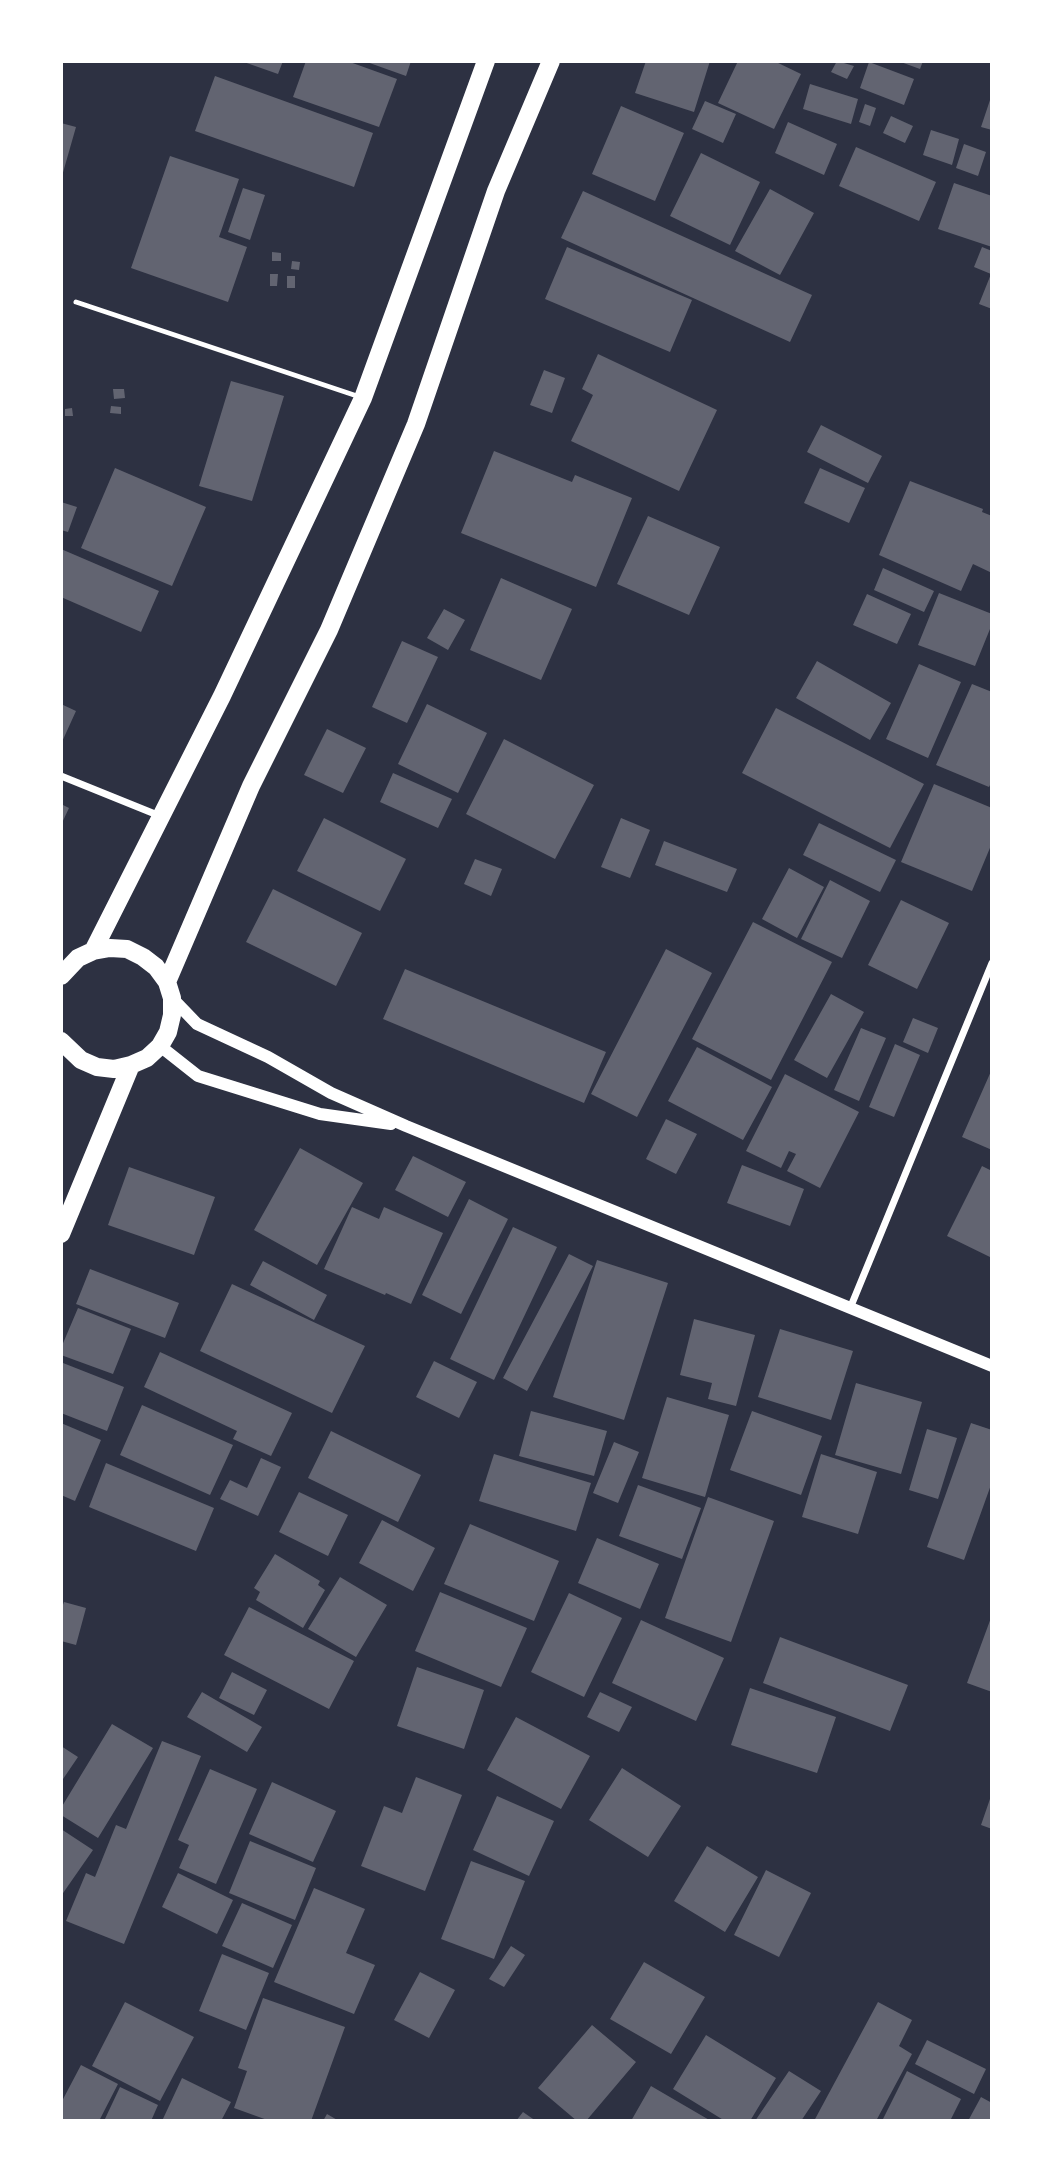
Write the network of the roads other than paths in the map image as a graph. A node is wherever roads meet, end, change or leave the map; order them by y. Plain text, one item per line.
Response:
1 (486, 61) edge
2 (551, 61) edge
3 (76, 302) dead end
4 (363, 398) junction
5 (61, 776) edge
6 (160, 816) junction
7 (93, 951) junction
8 (992, 964) edge
9 (61, 976) edge
10 (169, 990) junction
11 (160, 1046) junction
12 (64, 1051) edge
13 (131, 1065) junction
14 (405, 1126) junction
15 (61, 1234) edge
16 (851, 1306) junction
17 (992, 1366) edge

1 - 4 main road
2 - 10 main road
3 - 4 lane
4 - 6 main road
5 - 6 street
6 - 7 main road
7 - 9 main road
7 - 10 main road
8 - 16 street
10 - 11 main road
10 - 14 street
11 - 13 main road
11 - 14 street
12 - 13 main road
13 - 15 main road
14 - 16 street
16 - 17 street

